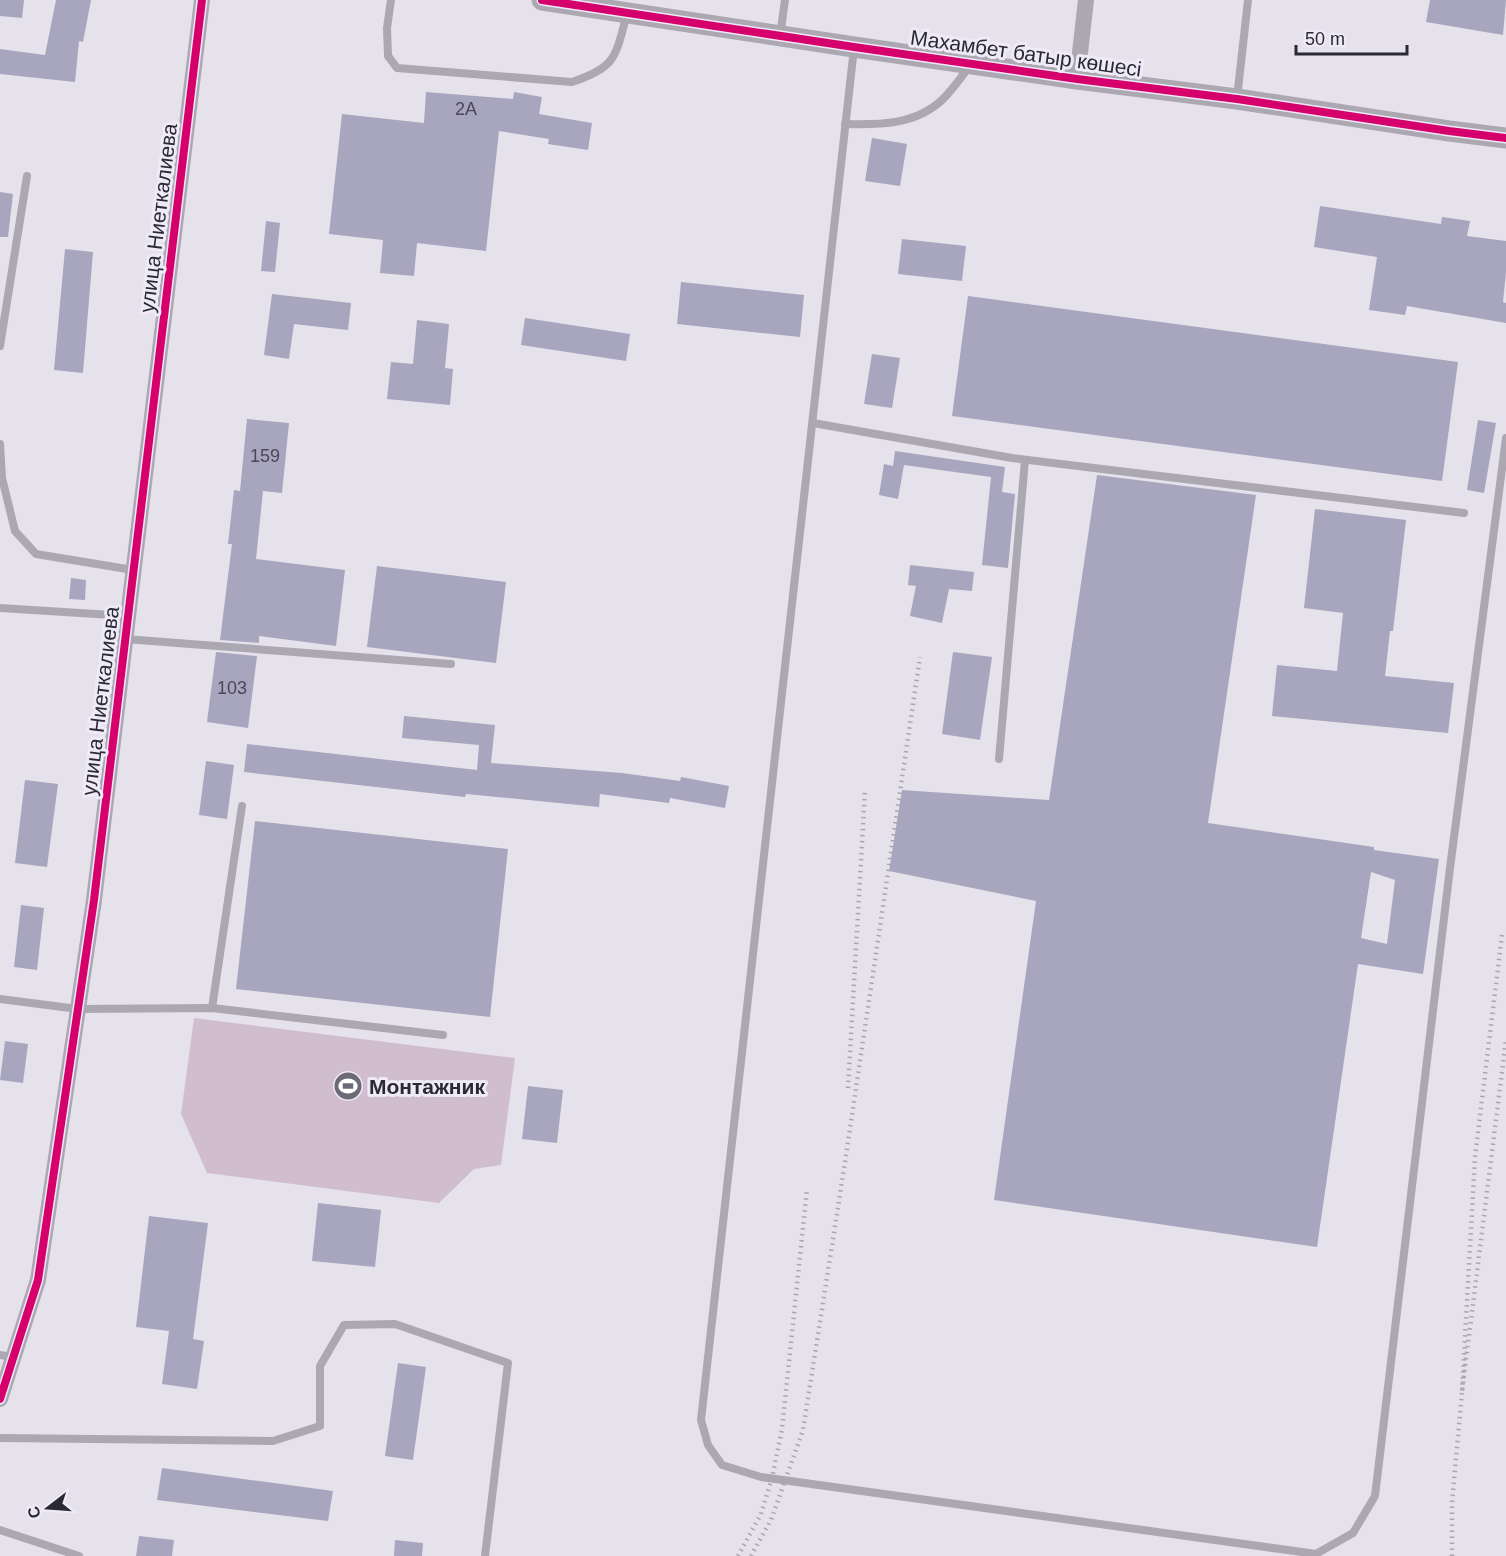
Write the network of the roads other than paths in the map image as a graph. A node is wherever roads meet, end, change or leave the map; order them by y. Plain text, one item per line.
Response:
1 (202, 0) edge
2 (391, 0) edge
3 (542, 0) edge
4 (785, 0) edge
5 (1086, 0) edge
6 (1248, 0) edge
7 (627, 13) junction
8 (780, 36) junction
9 (854, 47) junction
10 (972, 64) junction
11 (1077, 79) junction
12 (1237, 99) junction
13 (846, 124) junction
14 (1506, 138) edge
15 (27, 176) dead end
16 (0, 343) edge
17 (813, 423) junction
18 (1506, 438) edge
19 (0, 444) edge
20 (1025, 460) junction
21 (1464, 513) dead end
22 (133, 570) junction
23 (0, 608) edge
24 (128, 616) junction
25 (125, 639) junction
26 (451, 664) dead end
27 (999, 759) dead end
28 (242, 806) dead end
29 (0, 999) edge
30 (212, 1008) junction
31 (78, 1009) junction
32 (443, 1035) dead end
33 (7, 1356) edge
34 (0, 1399) edge
35 (0, 1438) edge
36 (0, 1530) edge
37 (79, 1556) edge
38 (486, 1556) edge

1 - 22 street, улица Ниеткалиева
2 - 7 lane
3 - 7 street, Махамбет батыр көшесі
4 - 8 lane
5 - 11 street
6 - 12 lane
7 - 8 street, Махамбет батыр көшесі
8 - 9 street, Махамбет батыр көшесі
9 - 10 street, Махамбет батыр көшесі
9 - 13 lane
10 - 11 street, Махамбет батыр көшесі
10 - 13 lane
11 - 12 street, Махамбет батыр көшесі
12 - 14 street, Махамбет батыр көшесі
13 - 17 lane
15 - 16 lane
17 - 18 lane
17 - 20 lane
19 - 22 lane
20 - 21 lane
20 - 27 lane
22 - 24 street, улица Ниеткалиева
23 - 24 lane
24 - 25 street, улица Ниеткалиева
25 - 26 lane
25 - 31 street, улица Ниеткалиева
28 - 30 lane
29 - 31 lane
30 - 31 lane
30 - 32 lane
31 - 33 street, улица Ниеткалиева
33 - 34 street, улица Ниеткалиева
35 - 38 lane
36 - 37 lane

